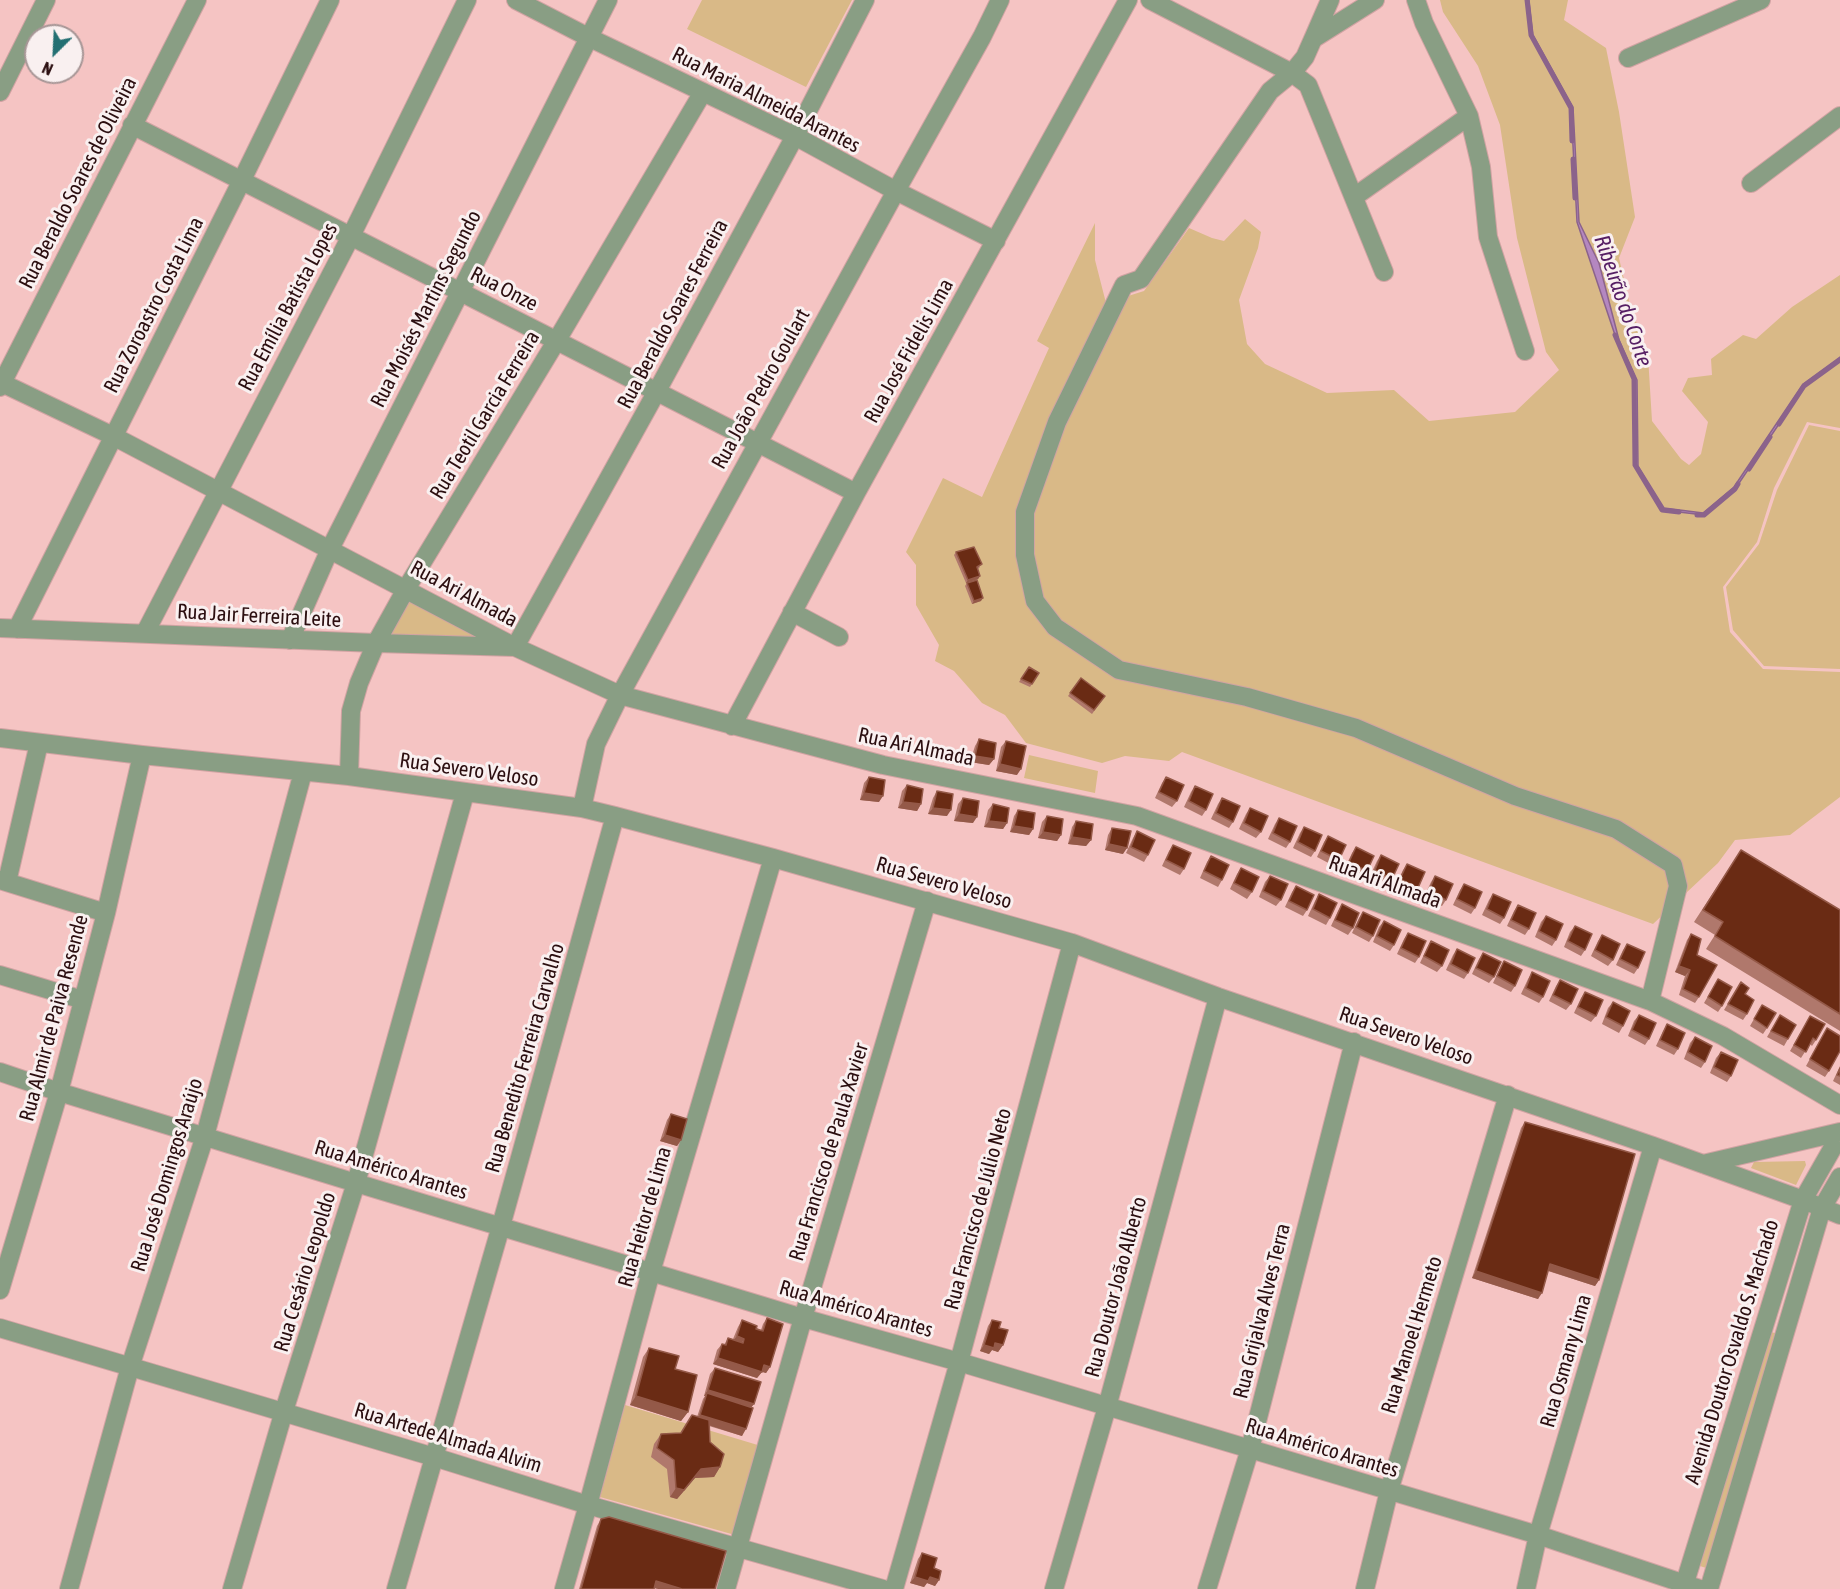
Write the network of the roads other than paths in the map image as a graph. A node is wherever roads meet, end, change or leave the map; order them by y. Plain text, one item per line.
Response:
1 (46, 0) edge
2 (197, 0) edge
3 (330, 0) edge
4 (467, 0) edge
5 (516, 0) edge
6 (608, 0) edge
7 (865, 0) edge
8 (1000, 0) edge
9 (1128, 0) edge
10 (1330, 0) edge
11 (1375, 0) edge
12 (1416, 0) edge
13 (1761, 0) edge
14 (1153, 1) edge
15 (590, 38) junction
16 (1313, 39) junction
17 (1628, 58) dead end
18 (1292, 73) junction
19 (0, 92) edge
20 (703, 92) junction
21 (1469, 116) junction
22 (1840, 116) edge
23 (132, 125) junction
24 (795, 136) junction
25 (242, 182) junction
26 (1751, 183) dead end
27 (896, 191) junction
28 (1354, 197) junction
29 (351, 236) junction
30 (996, 241) junction
31 (1384, 272) dead end
32 (461, 292) junction
33 (556, 340) junction
34 (1526, 351) dead end
35 (1, 385) edge
36 (657, 392) junction
37 (113, 436) junction
38 (757, 442) junction
39 (218, 491) junction
40 (856, 493) junction
41 (330, 549) junction
42 (406, 589) junction
43 (792, 612) junction
44 (9, 629) edge
45 (145, 633) junction
46 (839, 636) dead end
47 (290, 640) junction
48 (376, 644) junction
49 (515, 647) junction
50 (620, 695) junction
51 (732, 726) junction
52 (0, 738) edge
53 (39, 743) junction
54 (142, 755) junction
55 (303, 772) junction
56 (349, 776) junction
57 (465, 793) junction
58 (582, 808) junction
59 (615, 816) junction
60 (774, 858) junction
61 (3, 881) edge
62 (927, 901) junction
63 (106, 913) junction
64 (1072, 943) junction
65 (0, 975) edge
66 (1218, 997) junction
67 (83, 1000) junction
68 (1650, 1001) junction
69 (1354, 1042) junction
70 (0, 1072) edge
71 (59, 1092) junction
72 (1508, 1095) junction
73 (1840, 1105) edge
74 (1840, 1134) edge
75 (205, 1136) junction
76 (1653, 1146) junction
77 (1702, 1164) junction
78 (1840, 1177) edge
79 (356, 1183) junction
80 (1803, 1200) junction
81 (1822, 1208) junction
82 (1840, 1215) edge
83 (501, 1226) junction
84 (651, 1272) junction
85 (0, 1290) edge
86 (802, 1318) junction
87 (0, 1328) edge
88 (959, 1362) junction
89 (130, 1367) junction
90 (1107, 1407) junction
91 (284, 1411) junction
92 (1250, 1449) junction
93 (434, 1457) junction
94 (1389, 1491) junction
95 (588, 1505) junction
96 (1538, 1535) junction
97 (738, 1548) junction
98 (1689, 1587) edge
99 (69, 1589) edge
100 (232, 1589) edge
101 (396, 1589) edge
102 (564, 1589) edge
103 (726, 1589) edge
104 (884, 1589) edge
105 (894, 1589) edge
106 (1054, 1589) edge
107 (1207, 1589) edge
108 (1365, 1589) edge
109 (1526, 1589) edge
110 (1709, 1589) edge

1 - 19 street
2 - 23 street, Rua Beraldo Soares de Oliveira
3 - 25 street, Rua Zoroastro Costa Lima
4 - 29 street, Rua Emília Batista Lopes
5 - 15 street, Rua Maria Almeida Arantes
6 - 15 street, Rua Moisés Martins Segundo
7 - 24 street, Rua Beraldo Soares Ferreira
8 - 27 street, Rua João Pedro Goulart
9 - 30 street, Rua José Fidelis Lima
10 - 16 street
11 - 16 street
12 - 21 street
13 - 17 street
14 - 18 street
15 - 20 street, Rua Maria Almeida Arantes
15 - 32 street, Rua Moisés Martins Segundo
16 - 18 street
18 - 28 street
18 - 68 street
20 - 24 street, Rua Maria Almeida Arantes
20 - 33 street, Rua Teotil Garcia Ferreira
21 - 28 street
21 - 34 street
22 - 26 street
23 - 25 street, Rua Onze
23 - 35 street, Rua Beraldo Soares de Oliveira
24 - 27 street, Rua Maria Almeida Arantes
24 - 36 street, Rua Beraldo Soares Ferreira
25 - 29 street, Rua Onze
25 - 37 street, Rua Zoroastro Costa Lima
27 - 30 street, Rua Maria Almeida Arantes
27 - 38 street, Rua João Pedro Goulart
28 - 31 street
29 - 32 street, Rua Onze
29 - 39 street, Rua Emília Batista Lopes
30 - 40 street, Rua José Fidelis Lima
32 - 33 street, Rua Onze
32 - 41 street, Rua Moisés Martins Segundo
33 - 36 street, Rua Onze
33 - 42 street, Rua Teotil Garcia Ferreira
35 - 37 street, Rua Ari Almada
36 - 38 street, Rua Onze
36 - 49 street, Rua Beraldo Soares Ferreira
37 - 39 street, Rua Ari Almada
37 - 44 street, Rua Zoroastro Costa Lima
38 - 40 street, Rua Onze
38 - 50 street, Rua João Pedro Goulart
39 - 41 street, Rua Ari Almada
39 - 45 street, Rua Emília Batista Lopes
40 - 43 street, Rua José Fidelis Lima
41 - 42 street, Rua Ari Almada
41 - 47 street, Rua Moisés Martins Segundo
42 - 48 street, Rua Teotil Garcia Ferreira
42 - 49 street, Rua Ari Almada
43 - 46 street
43 - 51 street, Rua José Fidelis Lima
44 - 45 street, Rua Jair Ferreira Leite
45 - 47 street, Rua Jair Ferreira Leite
47 - 48 street, Rua Jair Ferreira Leite
48 - 49 street, Rua Jair Ferreira Leite
48 - 56 street, Rua Teotil Garcia Ferreira
49 - 50 street, Rua Ari Almada
50 - 51 street, Rua Ari Almada
50 - 58 street, Rua João Pedro Goulart
51 - 68 street, Rua Ari Almada
52 - 53 street, Rua Severo Veloso
53 - 54 street, Rua Severo Veloso
53 - 61 street
54 - 55 street, Rua Severo Veloso
54 - 63 street, Rua Almir de Paiva Resende
55 - 56 street, Rua Severo Veloso
55 - 75 street, Rua José Domingos Araújo
56 - 57 street, Rua Severo Veloso
57 - 58 street, Rua Severo Veloso
57 - 79 street, Rua Cesário Leopoldo
58 - 59 street, Rua Severo Veloso
59 - 60 street, Rua Severo Veloso
59 - 83 street, Rua Benedito Ferreira Carvalho
60 - 62 street, Rua Severo Veloso
60 - 84 street, Rua Heitor de Lima
61 - 63 street
62 - 64 street, Rua Severo Veloso
62 - 86 street, Rua Francisco de Paula Xavier
63 - 67 street, Rua Almir de Paiva Resende
64 - 66 street, Rua Severo Veloso
64 - 88 street, Rua Francisco de Júlio Neto
65 - 67 street
66 - 69 street, Rua Severo Veloso
66 - 90 street, Rua Doutor João Alberto
67 - 71 street, Rua Almir de Paiva Resende
68 - 73 street, Rua Ari Almada
69 - 72 street, Rua Severo Veloso
69 - 92 street, Rua Grijalva Alves Terra
70 - 71 street, Rua Américo Arantes
71 - 75 street, Rua Américo Arantes
71 - 85 street, Rua Almir de Paiva Resende
72 - 76 street, Rua Severo Veloso
72 - 94 street, Rua Manoel Hermeto
74 - 77 street
74 - 80 street, Avenida Doutor Osvaldo S. Machado
75 - 79 street, Rua Américo Arantes
75 - 89 street, Rua José Domingos Araújo
76 - 77 street, Rua Severo Veloso
76 - 96 street, Rua Osmany Lima
77 - 80 street, Rua Severo Veloso
78 - 81 street
79 - 83 street, Rua Américo Arantes
79 - 91 street, Rua Cesário Leopoldo
80 - 81 street, Rua Severo Veloso
80 - 98 street, Avenida Doutor Osvaldo S. Machado
81 - 82 street, Rua Severo Veloso
81 - 110 street
83 - 84 street, Rua Américo Arantes
83 - 93 street, Rua Benedito Ferreira Carvalho
84 - 86 street, Rua Américo Arantes
84 - 95 street, Rua Heitor de Lima
86 - 88 street, Rua Américo Arantes
86 - 97 street, Rua Francisco de Paula Xavier
87 - 89 street, Rua Artede Almada Alvim
88 - 90 street, Rua Américo Arantes
88 - 105 street, Rua Francisco de Júlio Neto
89 - 91 street, Rua Artede Almada Alvim
89 - 99 street, Rua José Domingos Araújo
90 - 92 street, Rua Américo Arantes
90 - 106 street, Rua Doutor João Alberto
91 - 93 street, Rua Artede Almada Alvim
91 - 100 street, Rua Cesário Leopoldo
92 - 94 street, Rua Américo Arantes
92 - 107 street, Rua Grijalva Alves Terra
93 - 95 street, Rua Artede Almada Alvim
93 - 101 street, Rua Benedito Ferreira Carvalho
94 - 96 street, Rua Américo Arantes
94 - 108 street, Rua Manoel Hermeto
95 - 97 street, Rua Artede Almada Alvim
95 - 102 street, Rua Heitor de Lima
96 - 98 street, Rua Américo Arantes
96 - 109 street, Rua Osmany Lima
97 - 103 street, Rua Francisco de Paula Xavier
97 - 104 street, Rua Artede Almada Alvim

